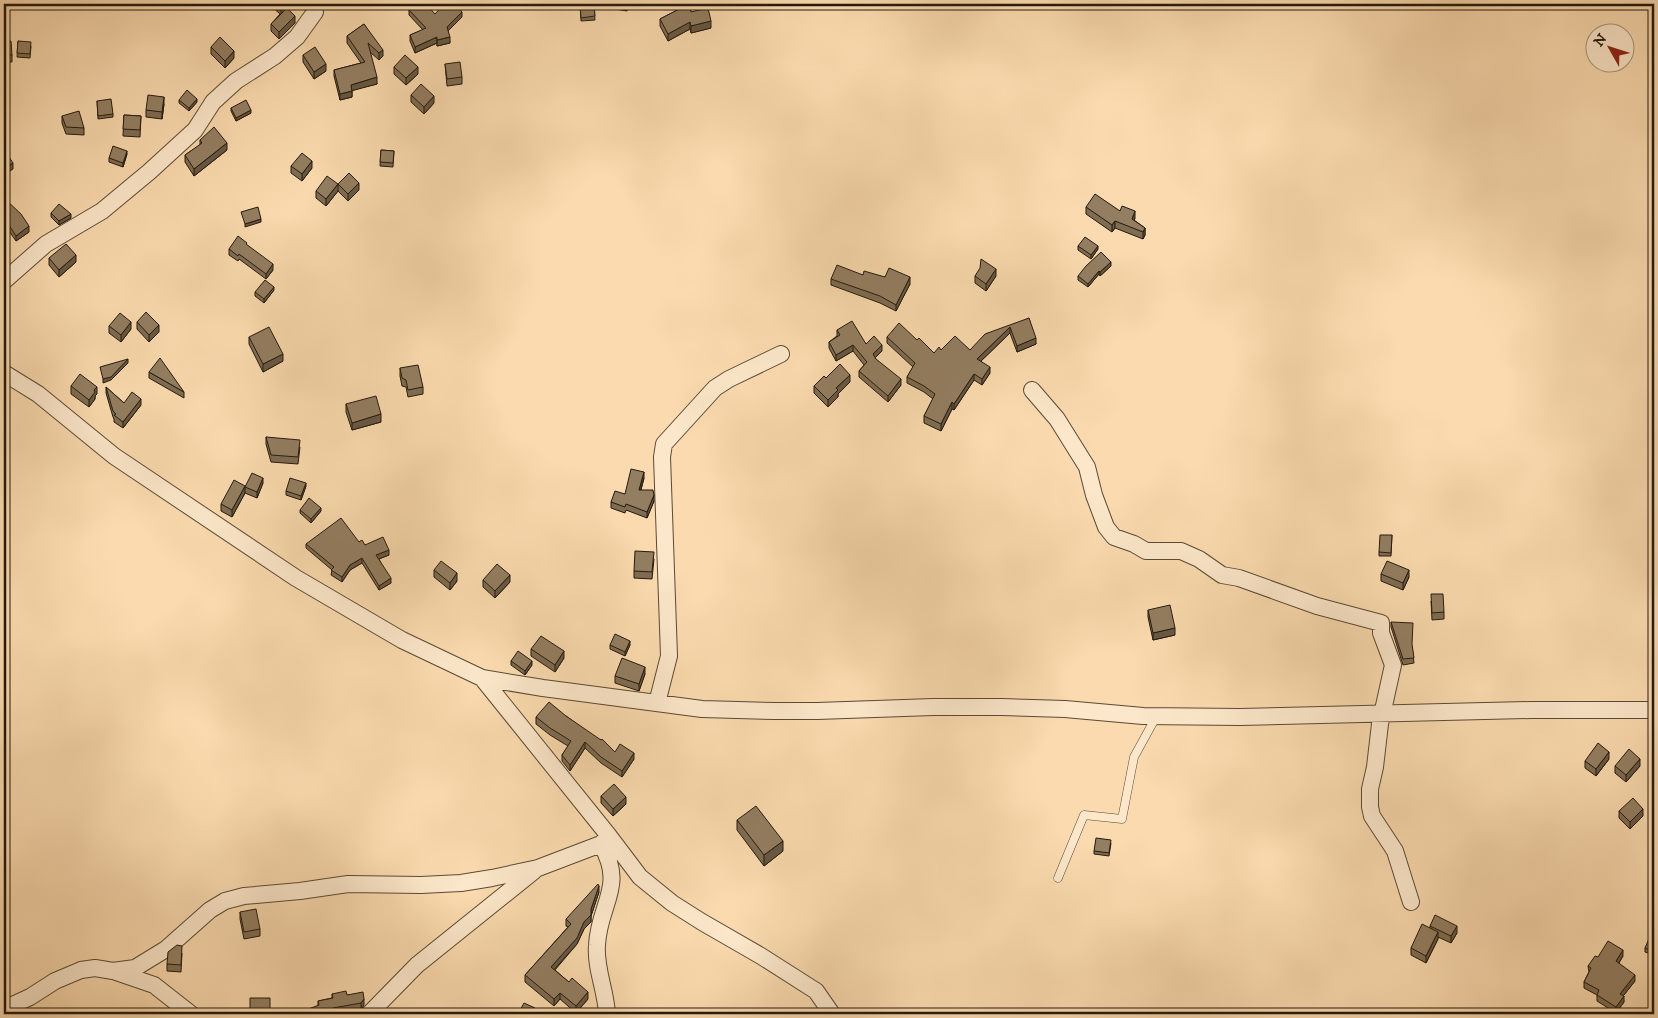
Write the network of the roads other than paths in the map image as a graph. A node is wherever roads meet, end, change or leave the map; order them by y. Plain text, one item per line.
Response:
1 (315, 12) dead end
2 (4, 281) edge
3 (781, 354) dead end
4 (4, 373) edge
5 (1032, 390) dead end
6 (482, 678) junction
7 (657, 703) junction
8 (1654, 710) edge
9 (1382, 714) junction
10 (1157, 716) junction
11 (605, 840) junction
12 (538, 868) junction
13 (1058, 878) dead end
14 (1411, 902) dead end
15 (114, 971) junction
16 (4, 1009) edge
17 (191, 1014) edge
18 (369, 1014) edge
19 (607, 1014) edge
20 (832, 1014) edge

1 - 2 street
3 - 7 street
4 - 6 street
5 - 9 street
6 - 7 street
6 - 11 street
7 - 10 street
8 - 9 street
9 - 10 street
9 - 14 street
10 - 13 lane
11 - 12 street
11 - 19 street
11 - 20 street
12 - 15 street
12 - 18 street
15 - 16 street
15 - 17 street

